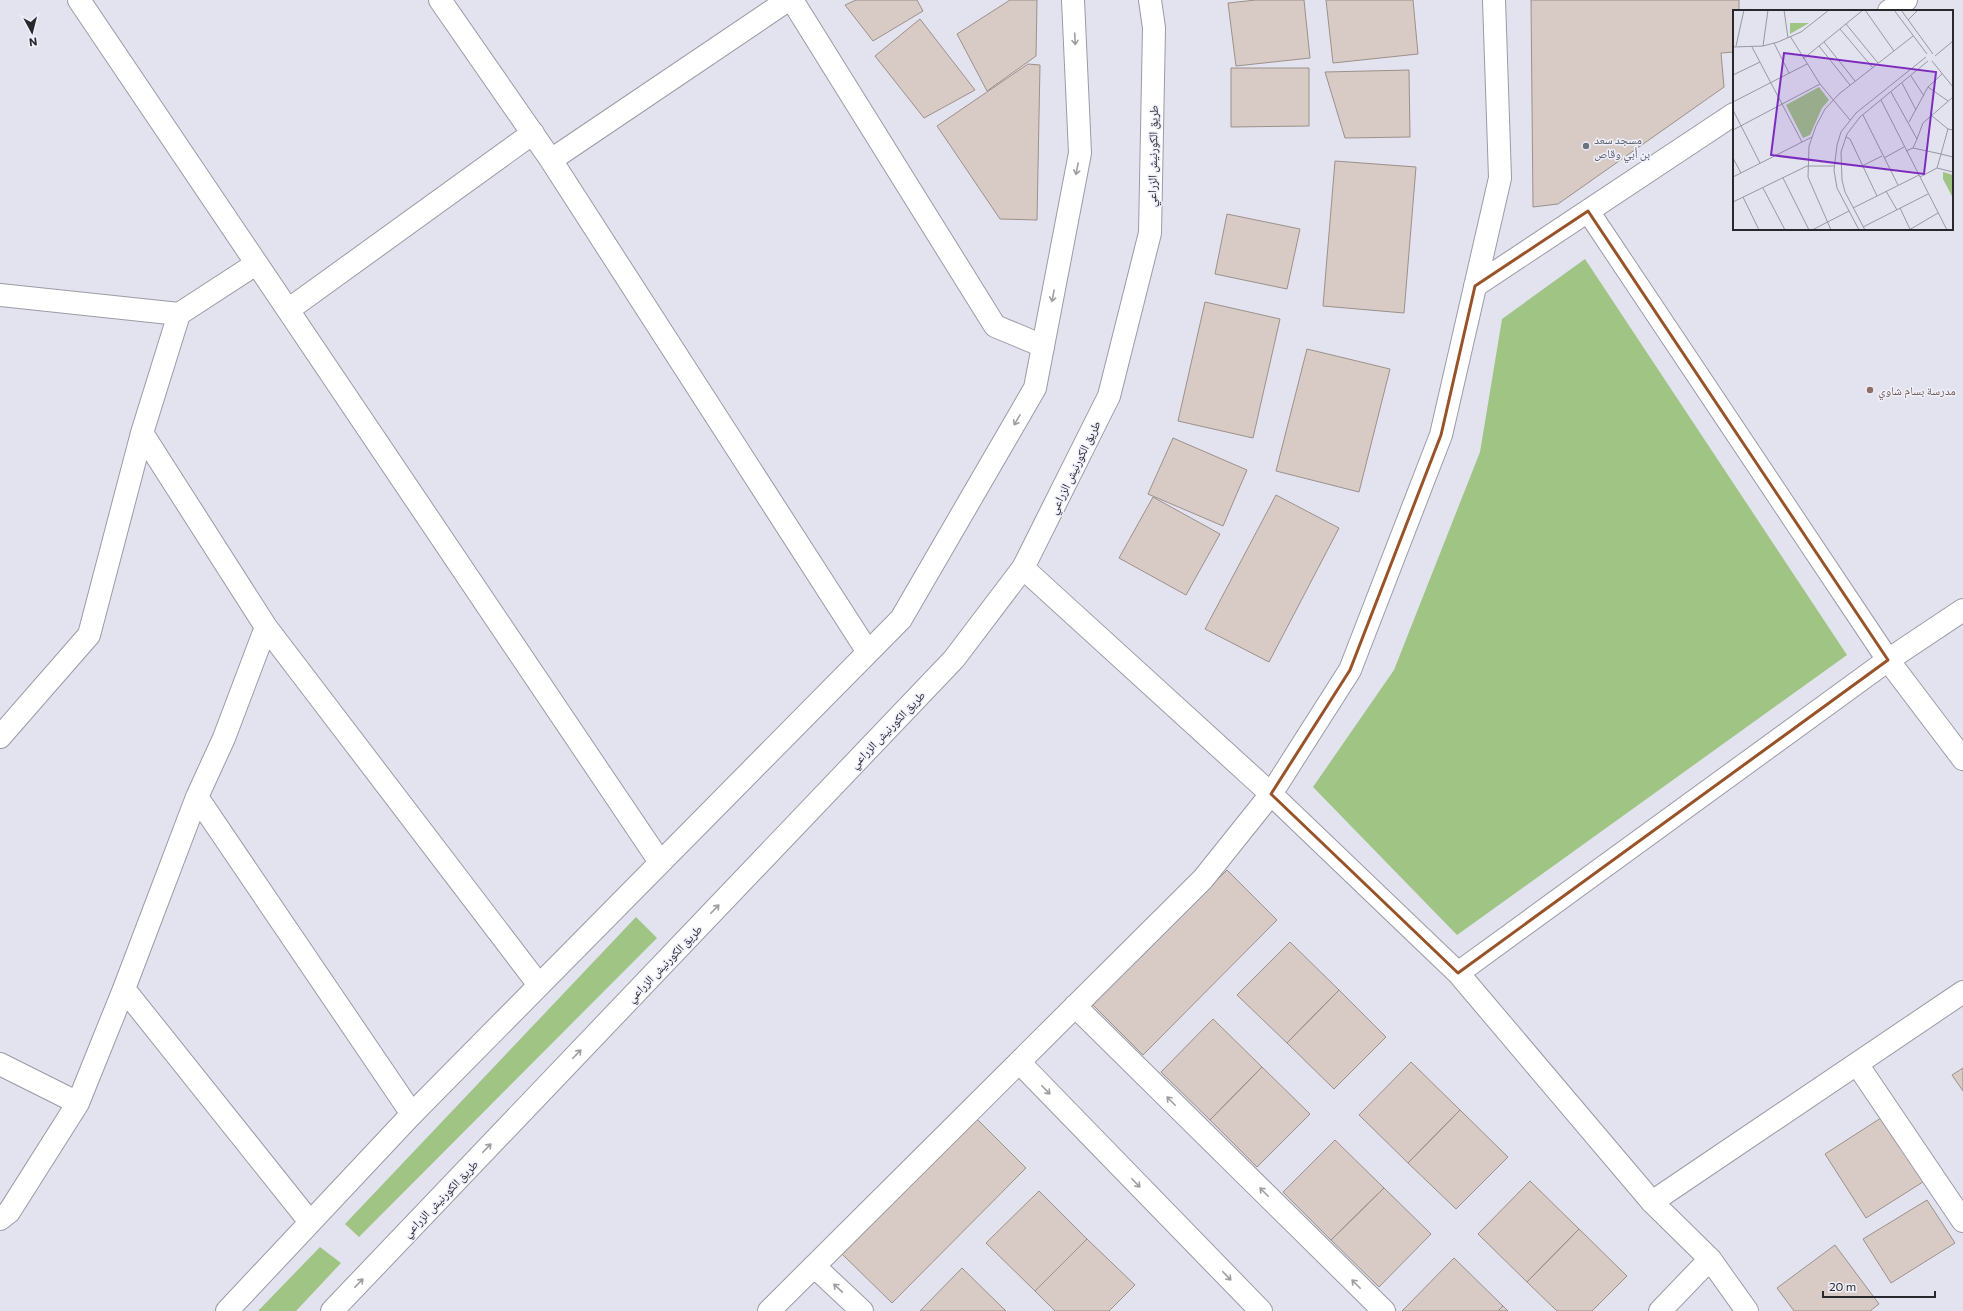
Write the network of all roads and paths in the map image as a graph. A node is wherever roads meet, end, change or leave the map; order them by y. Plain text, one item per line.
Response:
1 (79, 0) edge
2 (440, 0) edge
3 (788, 0) edge
4 (792, 0) edge
5 (1072, 0) edge
6 (1150, 0) edge
7 (1494, 0) edge
8 (1906, 0) edge
9 (1891, 10) edge
10 (1733, 115) edge
11 (533, 133) junction
12 (551, 160) junction
13 (1588, 211) junction
14 (256, 264) junction
15 (1475, 286) junction
16 (0, 295) edge
17 (288, 310) junction
18 (179, 314) junction
19 (1043, 346) junction
20 (142, 434) junction
21 (1023, 568) junction
22 (1963, 610) edge
23 (266, 627) junction
24 (868, 652) junction
25 (1888, 660) junction
26 (0, 737) edge
27 (1963, 759) edge
28 (1272, 794) junction
29 (197, 797) junction
30 (660, 862) junction
31 (1458, 973) junction
32 (539, 985) junction
33 (124, 989) junction
34 (1963, 992) edge
35 (1075, 1006) junction
36 (1019, 1062) junction
37 (0, 1064) edge
38 (1857, 1064) junction
39 (78, 1103) junction
40 (412, 1114) junction
41 (1652, 1202) junction
42 (0, 1219) edge
43 (1963, 1221) edge
44 (310, 1222) junction
45 (1710, 1259) junction
46 (814, 1266) junction
47 (227, 1311) edge
48 (332, 1311) edge
49 (768, 1311) edge
50 (862, 1311) edge
51 (1261, 1311) edge
52 (1384, 1311) edge
53 (1660, 1311) edge
54 (1747, 1311) edge

1 - 14 street
2 - 11 street
3 - 12 street
4 - 19 street
5 -> 19 street
6 - 21 street, طريق الكورنيش الزراعي
7 - 15 street
8 - 9 street
10 - 13 street
11 - 12 street
11 - 17 street
12 - 24 street
13 - 15 street
13 - 25 street
14 - 17 street
14 - 18 street
15 - 28 street
16 - 18 street
17 - 30 street
18 - 20 street
19 -> 24 street
20 - 23 street
20 - 26 street
21 - 28 street
48 -> 21 street, طريق الكورنيش الزراعي
22 - 25 street
23 - 29 street
23 - 32 street
24 - 30 street
25 - 27 street
25 - 31 street
28 - 31 street
28 - 35 street
29 - 33 street
29 - 40 street
30 - 32 street
31 - 41 street
32 - 40 street
33 - 39 street
33 - 44 street
34 - 38 street
35 - 36 street
52 -> 35 street
36 - 46 street
36 -> 51 street
37 - 39 street
38 - 41 street
38 - 43 street
39 - 42 street
40 - 44 street
41 - 45 street
44 - 47 street
45 - 53 street
45 - 54 street
46 - 49 street
50 -> 46 street

